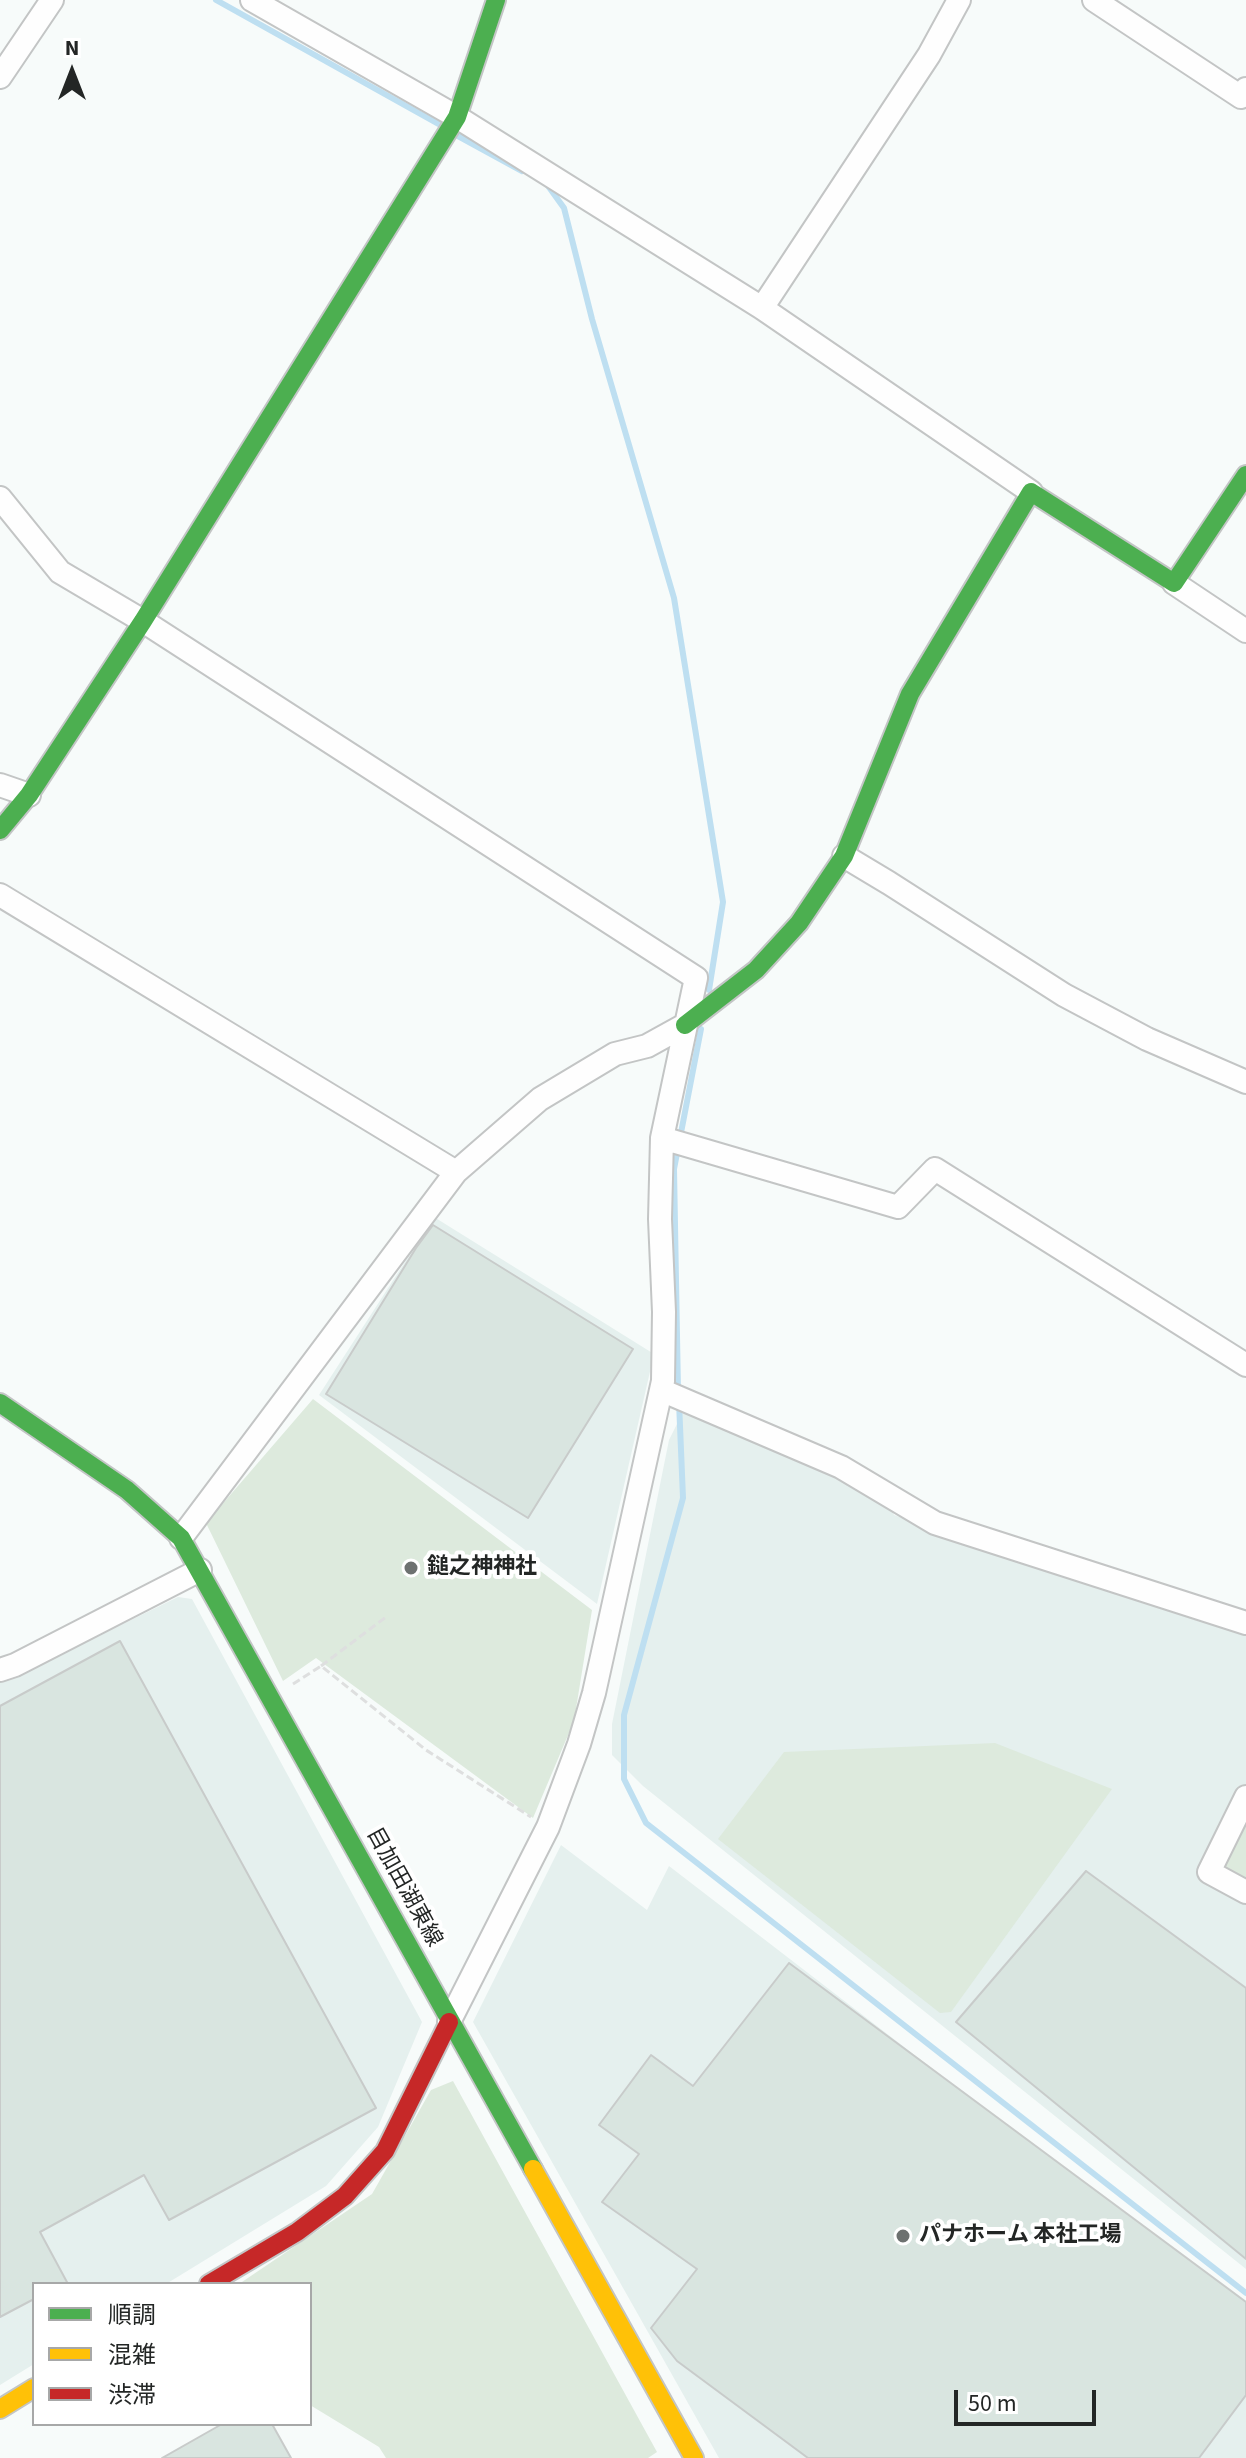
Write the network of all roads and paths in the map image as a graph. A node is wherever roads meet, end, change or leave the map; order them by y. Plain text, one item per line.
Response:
1 (52, 0) edge
2 (252, 0) edge
3 (496, 0) edge
4 (959, 0) edge
5 (1094, 0) edge
6 (0, 77) edge
7 (1246, 89) edge
8 (457, 117) junction
9 (762, 308) junction
10 (1246, 475) edge
11 (1031, 492) junction
12 (0, 498) edge
13 (1174, 583) junction
14 (143, 621) junction
15 (1246, 631) edge
16 (0, 785) edge
17 (29, 795) junction
18 (0, 830) edge
19 (844, 856) junction
20 (0, 895) edge
21 (685, 1025) junction
22 (1246, 1082) edge
23 (672, 1141) junction
24 (456, 1172) junction
25 (1246, 1365) edge
26 (661, 1390) junction
27 (0, 1403) edge
28 (181, 1538) junction
29 (200, 1570) junction
30 (386, 1617) dead end
31 (1246, 1623) edge
32 (321, 1666) junction
33 (0, 1670) edge
34 (272, 1699) junction
35 (1246, 1797) edge
36 (548, 1827) junction
37 (1246, 1892) edge
38 (449, 2022) junction
39 (212, 2282) edge
40 (32, 2389) edge
41 (0, 2409) edge
42 (694, 2458) edge

1 - 6 street
2 - 8 street
3 - 8 street
4 - 9 street
5 - 7 street
8 - 9 street
8 - 14 street
9 - 11 street
10 - 13 street
11 - 13 street
11 - 19 street
12 - 14 street
13 - 15 street
14 - 17 street
14 - 21 street
16 - 17 street
17 - 18 street
19 - 21 street
19 - 22 street
20 - 24 street
21 - 23 street
21 - 24 street
23 - 25 street
23 - 26 street
24 - 28 street
26 - 31 street
26 - 36 street
27 - 28 street, 目加田湖東線
28 - 29 street, 目加田湖東線
29 - 33 street
29 - 34 street, 目加田湖東線
30 - 32 path
32 - 34 path
32 - 36 path
34 - 38 street, 目加田湖東線
35 - 37 street
36 - 38 street
38 - 39 street
38 - 42 street, 目加田湖東線
40 - 41 street

